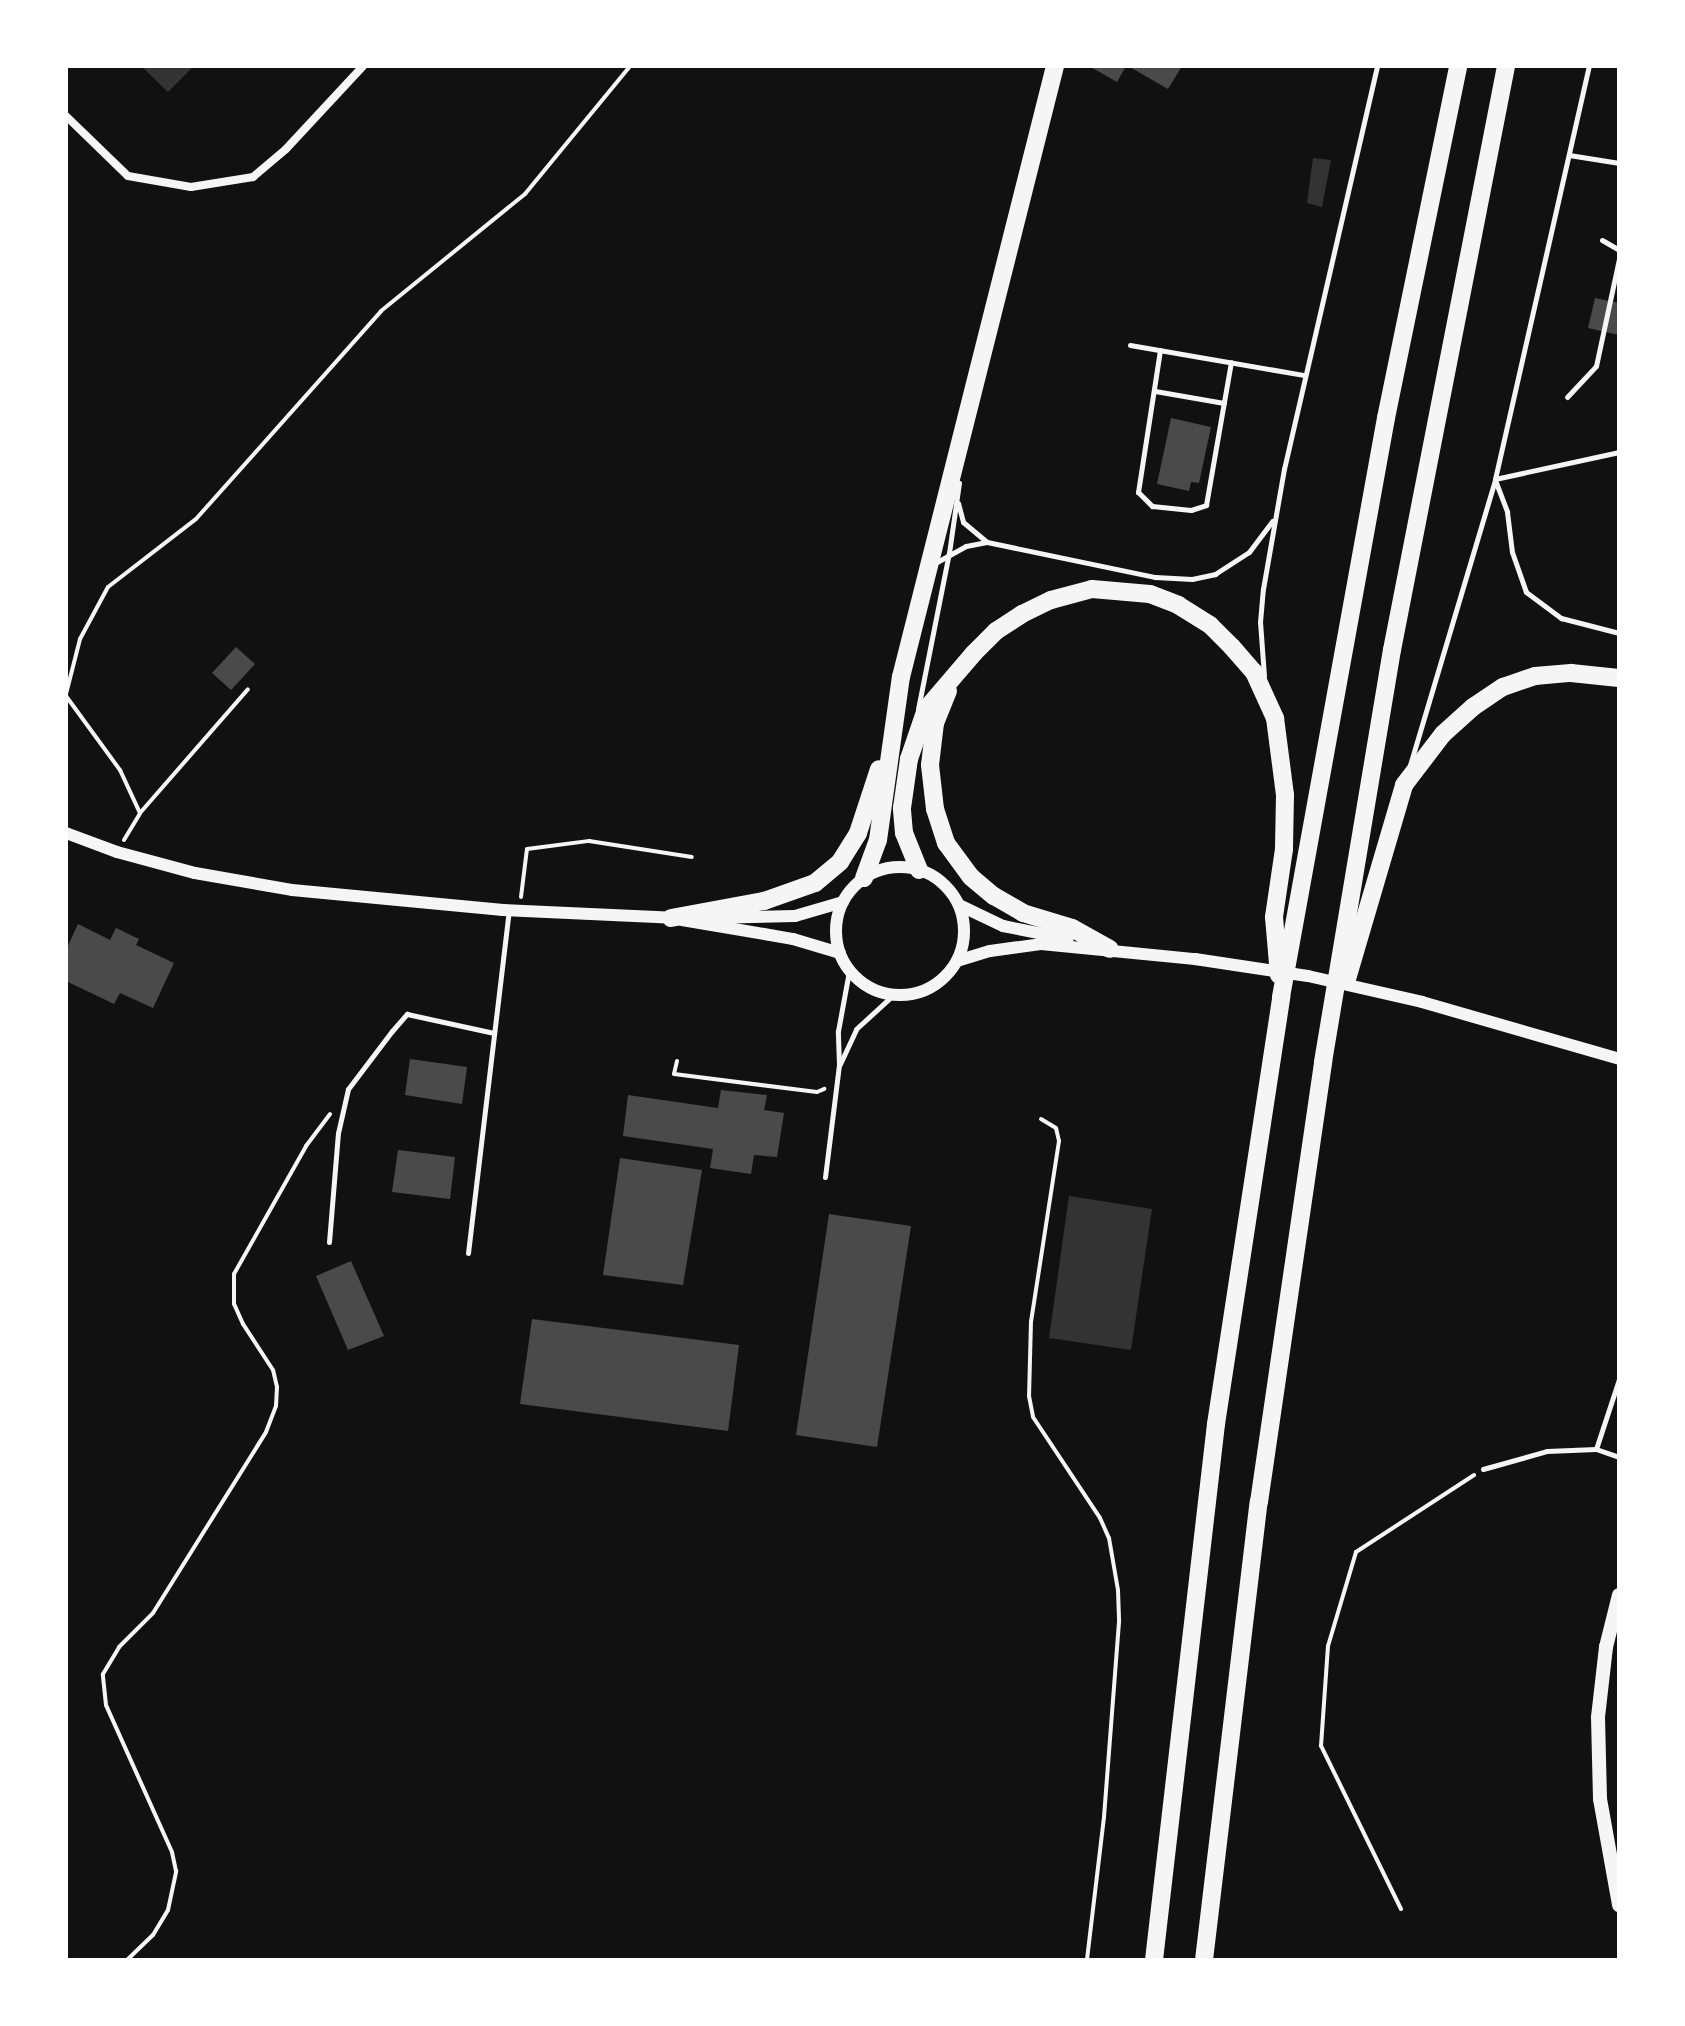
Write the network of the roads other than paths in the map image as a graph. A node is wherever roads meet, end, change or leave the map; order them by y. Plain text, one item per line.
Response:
1 (363, 66) edge
2 (1055, 66) edge
3 (1377, 66) edge
4 (1458, 66) edge
5 (1506, 66) edge
6 (1589, 66) edge
7 (66, 116) edge
8 (1569, 155) junction
9 (1619, 163) edge
10 (1602, 240) dead end
11 (1619, 250) edge
12 (1619, 259) edge
13 (1130, 345) dead end
14 (1160, 350) junction
15 (1231, 362) junction
16 (1304, 375) junction
17 (1155, 391) junction
18 (974, 394) junction
19 (1567, 397) dead end
20 (1224, 403) junction
21 (1619, 452) edge
22 (1495, 479) junction
23 (957, 497) junction
24 (1275, 517) junction
25 (987, 542) junction
26 (949, 553) junction
27 (924, 586) junction
28 (1619, 633) edge
29 (954, 676) junction
30 (1619, 678) edge
31 (1266, 695) junction
32 (892, 728) junction
33 (914, 742) junction
34 (1404, 785) junction
35 (66, 833) edge
36 (919, 870) junction
37 (864, 878) junction
38 (843, 902) junction
39 (959, 905) junction
40 (514, 911) junction
41 (671, 918) junction
42 (1110, 949) junction
43 (840, 953) junction
44 (957, 961) junction
45 (849, 971) junction
46 (892, 996) junction
47 (1281, 997) junction
48 (494, 1033) junction
49 (1619, 1059) edge
50 (1323, 1062) junction
51 (839, 1065) junction
52 (825, 1177) dead end
53 (329, 1242) dead end
54 (468, 1253) dead end
55 (1619, 1379) edge
56 (1596, 1449) junction
57 (1619, 1457) edge
58 (1483, 1469) road end
59 (1619, 1595) edge
60 (1619, 1905) edge
61 (1154, 1960) edge
62 (1204, 1960) edge

1 - 7 street
2 - 18 highway
3 - 16 lane
4 - 47 highway
5 - 50 highway
6 - 8 lane
8 - 9 lane
8 - 22 lane
10 - 11 lane
12 - 19 lane
13 - 14 lane
14 - 15 lane
14 - 17 lane
15 - 16 lane
15 - 20 lane
16 - 24 lane
17 - 20 lane
17 - 20 lane
18 - 23 lane
18 - 27 highway
21 - 22 lane
22 - 28 lane
22 - 34 lane
23 - 25 lane
23 - 26 lane
24 - 25 lane
24 - 31 lane
25 - 26 lane
26 - 27 lane
26 - 33 lane
27 - 32 highway
29 - 31 highway
29 - 33 highway
29 - 42 highway
30 - 34 highway
31 - 47 highway
32 - 37 highway
32 - 41 highway
33 - 36 highway
34 - 50 highway
35 - 40 street
36 - 37 street
36 - 39 street
37 - 38 street
38 - 41 street
38 - 43 street
39 - 42 street
39 - 44 street
40 - 41 street
40 - 48 lane
41 - 43 street
42 - 44 street
42 - 49 street
43 - 45 street
44 - 46 street
45 - 46 street
45 - 51 lane
46 - 51 lane
47 - 61 highway
48 - 53 lane
48 - 54 lane
50 - 62 highway
51 - 52 lane
55 - 56 lane
56 - 57 lane
56 - 58 lane
59 - 60 main road

